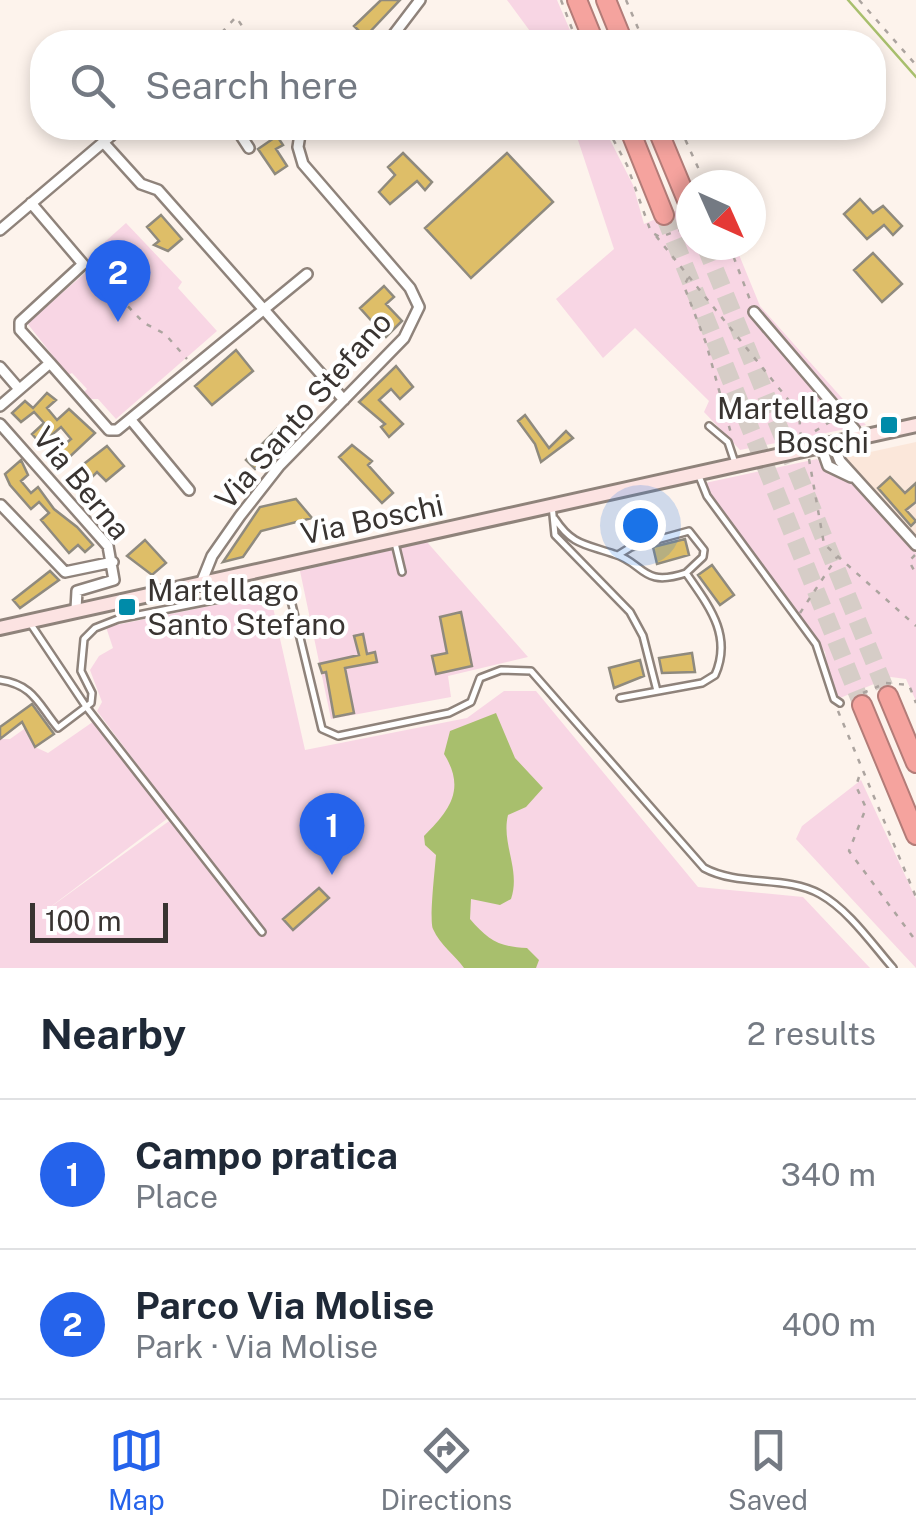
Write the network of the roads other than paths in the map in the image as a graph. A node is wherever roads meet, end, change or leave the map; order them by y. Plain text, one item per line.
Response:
1 (420, 0) edge
2 (577, 0) edge
3 (606, 0) edge
4 (397, 30) edge
5 (589, 30) edge
6 (618, 30) edge
7 (105, 140) edge
8 (244, 140) edge
9 (298, 140) edge
10 (634, 140) edge
11 (663, 140) edge
12 (103, 142) junction
13 (249, 148) dead end
14 (676, 174) edge
15 (31, 203) junction
16 (664, 215) tunnel mouth
17 (0, 230) edge
18 (308, 274) dead end
19 (264, 310) junction
20 (754, 312) road end
21 (50, 363) junction
22 (0, 367) edge
23 (19, 389) junction
24 (344, 400) junction
25 (0, 406) edge
26 (131, 420) junction
27 (0, 424) edge
28 (916, 425) edge
29 (709, 426) dead end
30 (858, 439) junction
31 (827, 445) junction
32 (736, 460) junction
33 (698, 473) junction
34 (189, 490) dead end
35 (2, 505) edge
36 (553, 512) junction
37 (557, 528) junction
38 (394, 540) junction
39 (916, 545) edge
40 (618, 554) junction
41 (113, 562) junction
42 (402, 572) dead end
43 (686, 573) junction
44 (202, 581) junction
45 (76, 608) junction
46 (29, 620) junction
47 (0, 628) edge
48 (0, 680) edge
49 (656, 691) junction
50 (888, 696) tunnel mouth
51 (620, 698) dead end
52 (840, 703) road end
53 (862, 706) tunnel mouth
54 (87, 708) junction
55 (916, 762) edge
56 (916, 835) edge
57 (262, 932) dead end
58 (893, 968) edge

1 - 4 street
2 - 5 highway
3 - 6 highway
7 - 12 street
8 - 13 street
9 - 24 street, Via Santo Stefano
10 - 16 highway
11 - 14 highway
12 - 15 street
12 - 19 street
15 - 17 street
15 - 21 street
18 - 19 street
19 - 24 street
19 - 26 street
20 - 30 street
21 - 23 street, Via Berna
21 - 26 street
22 - 23 street
23 - 25 street, Via Berna
24 - 44 street, Via Santo Stefano
26 - 34 street
27 - 41 street, Via Berna
28 - 30 main road, Via Boschi
29 - 32 lane
30 - 31 main road, Via Boschi
31 - 32 main road, Via Boschi
31 - 39 street
32 - 33 main road, Via Boschi
33 - 36 main road, Via Boschi
33 - 52 lane
35 - 41 street
36 - 37 lane
36 - 38 main road, Via Boschi
37 - 40 lane
37 - 49 lane
38 - 42 lane
38 - 44 main road, Via Boschi
40 - 43 lane
40 - 43 lane
41 - 45 street, Via Berna
43 - 49 lane
44 - 45 main road, Via Boschi
45 - 46 main road, Via Boschi
46 - 47 main road, Via Boschi
46 - 54 lane
48 - 54 lane
49 - 51 lane
50 - 55 highway
53 - 56 highway
54 - 57 lane
54 - 58 lane

